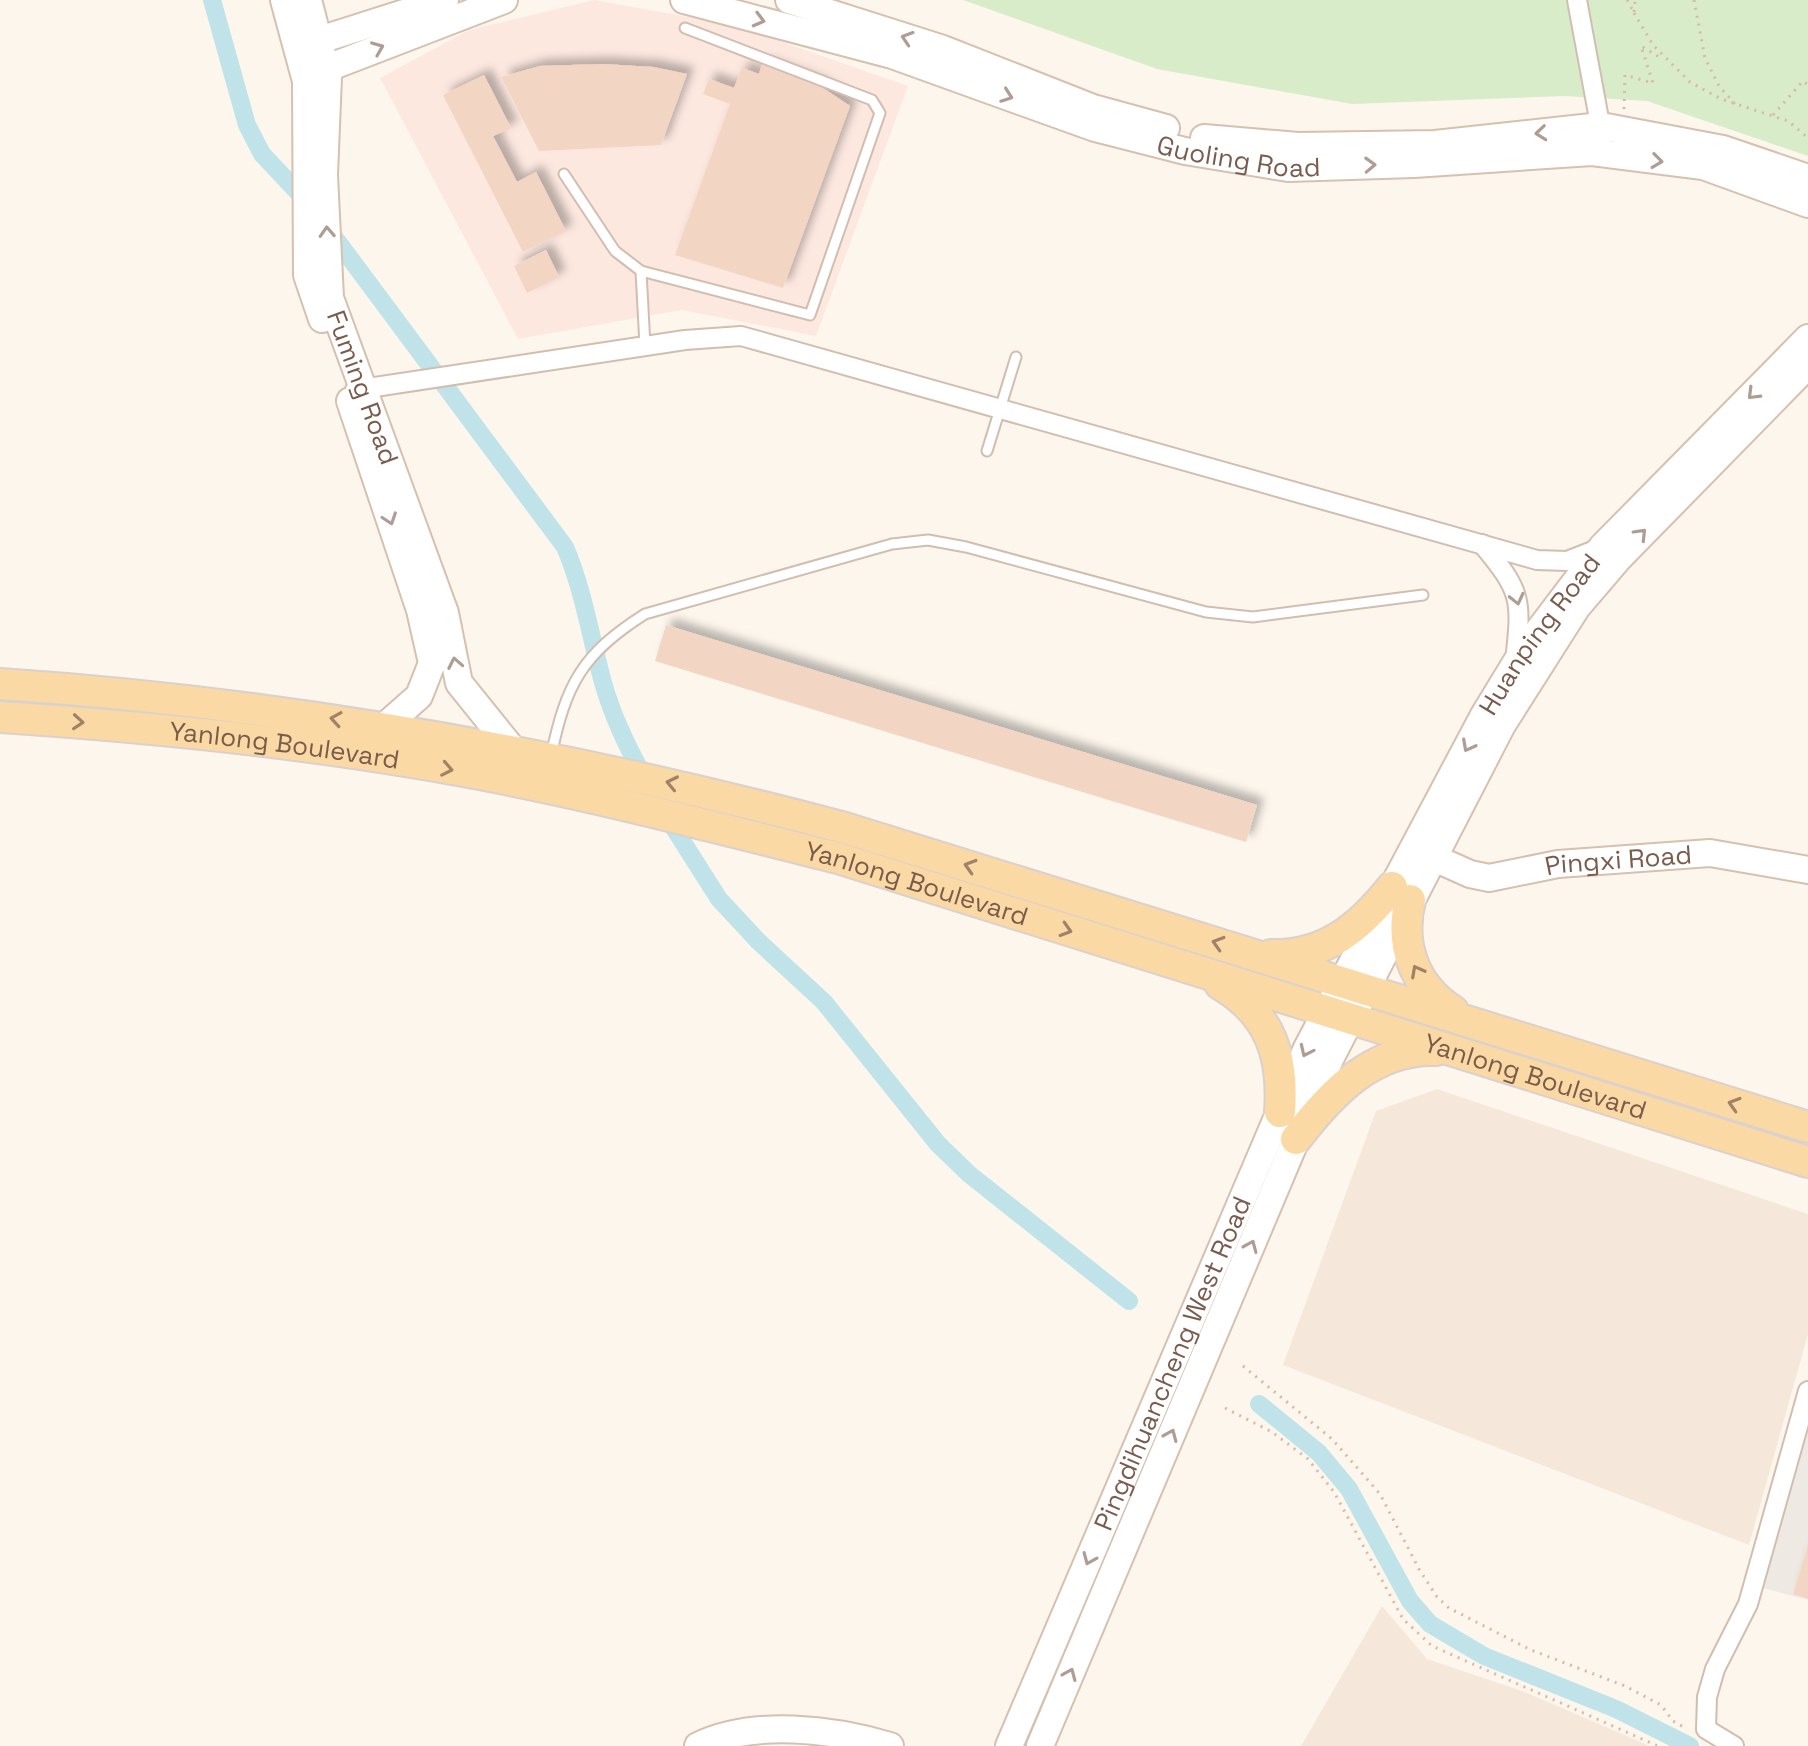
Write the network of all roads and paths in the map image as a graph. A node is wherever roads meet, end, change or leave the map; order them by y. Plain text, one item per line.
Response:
1 (284, 0) edge
2 (308, 0) edge
3 (445, 0) edge
4 (504, 0) edge
5 (684, 0) edge
6 (789, 0) edge
7 (1577, 0) edge
8 (1627, 0) edge
9 (1635, 0) edge
10 (1694, 0) edge
11 (1634, 13) junction
12 (685, 28) dead end
13 (310, 44) junction
14 (1664, 60) junction
15 (316, 73) junction
16 (1808, 85) edge
17 (1736, 105) junction
18 (1773, 115) junction
19 (1612, 128) junction
20 (1808, 138) edge
21 (1606, 154) junction
22 (564, 174) dead end
23 (1808, 178) edge
24 (1808, 204) edge
25 (641, 271) junction
26 (1808, 338) edge
27 (645, 346) junction
28 (1016, 357) dead end
29 (1808, 365) edge
30 (355, 390) junction
31 (1001, 408) junction
32 (987, 451) dead end
33 (1482, 544) junction
34 (1602, 547) junction
35 (1423, 595) dead end
36 (1514, 666) junction
37 (0, 684) edge
38 (0, 717) edge
39 (385, 726) junction
40 (513, 750) junction
41 (550, 757) junction
42 (1423, 852) junction
43 (1808, 870) edge
44 (1401, 893) junction
45 (1252, 954) junction
46 (1202, 972) junction
47 (1353, 985) junction
48 (1338, 1015) junction
49 (1469, 1021) junction
50 (1452, 1051) junction
51 (1280, 1112) junction
52 (1808, 1127) edge
53 (1296, 1139) junction
54 (1808, 1162) edge
55 (1243, 1366) dead end
56 (1808, 1391) edge
57 (1225, 1408) dead end
58 (1694, 1734) dead end
59 (698, 1746) edge
60 (890, 1746) edge
61 (1009, 1746) edge
62 (1040, 1746) edge
63 (1658, 1746) edge
64 (1734, 1746) edge

1 - 13 street, Fuming Road
2 - 13 street, Fuming Road
3 - 13 street
15 -> 4 street
5 -> 21 street, Guoling Road
19 -> 6 street, Guoling Road
7 - 19 street
8 - 11 path
9 - 11 path
10 - 17 path
11 - 14 path
12 - 25 lane
13 - 15 street, Fuming Road
14 - 17 path
14 - 19 path
30 -> 15 street, Fuming Road
15 - 30 street, Fuming Road
16 - 18 path
17 - 18 path
18 - 20 path
19 - 21 street
19 - 23 street, Guoling Road
21 -> 24 street, Guoling Road
22 - 25 lane
25 - 27 lane
26 -> 34 street, Huanping Road
27 - 30 street
27 - 31 street
28 - 31 lane
42 -> 29 street, Huanping Road
30 -> 39 street, Fuming Road
40 -> 30 street, Fuming Road
31 - 32 lane
31 - 33 street
33 - 34 street
33 -> 36 street
34 - 36 street, Huanping Road
35 - 41 lane
36 -> 42 street, Huanping Road
39 -> 37 main road, Yanlong Boulevard
38 -> 46 main road, Yanlong Boulevard
39 - 40 main road, Yanlong Boulevard
40 - 41 main road, Yanlong Boulevard
45 -> 41 main road, Yanlong Boulevard
42 - 43 street, Pingxi Road
42 - 44 street, Huanping Road
44 - 45 main road
44 - 47 street, Huanping Road
49 -> 44 main road
45 - 47 main road, Yanlong Boulevard
46 - 48 main road, Yanlong Boulevard
46 - 51 main road
47 - 48 street, Pingdihuancheng West Road
47 - 49 main road, Yanlong Boulevard
48 - 50 main road, Yanlong Boulevard
48 -> 51 street, Pingdihuancheng West Road
48 - 53 street, Pingdihuancheng West Road
52 -> 49 main road, Yanlong Boulevard
50 - 53 main road
50 - 54 main road, Yanlong Boulevard
51 -> 61 street, Pingdihuancheng West Road
62 -> 53 street, Pingdihuancheng West Road
55 - 58 path
56 - 64 street
57 - 63 path
59 - 60 street

